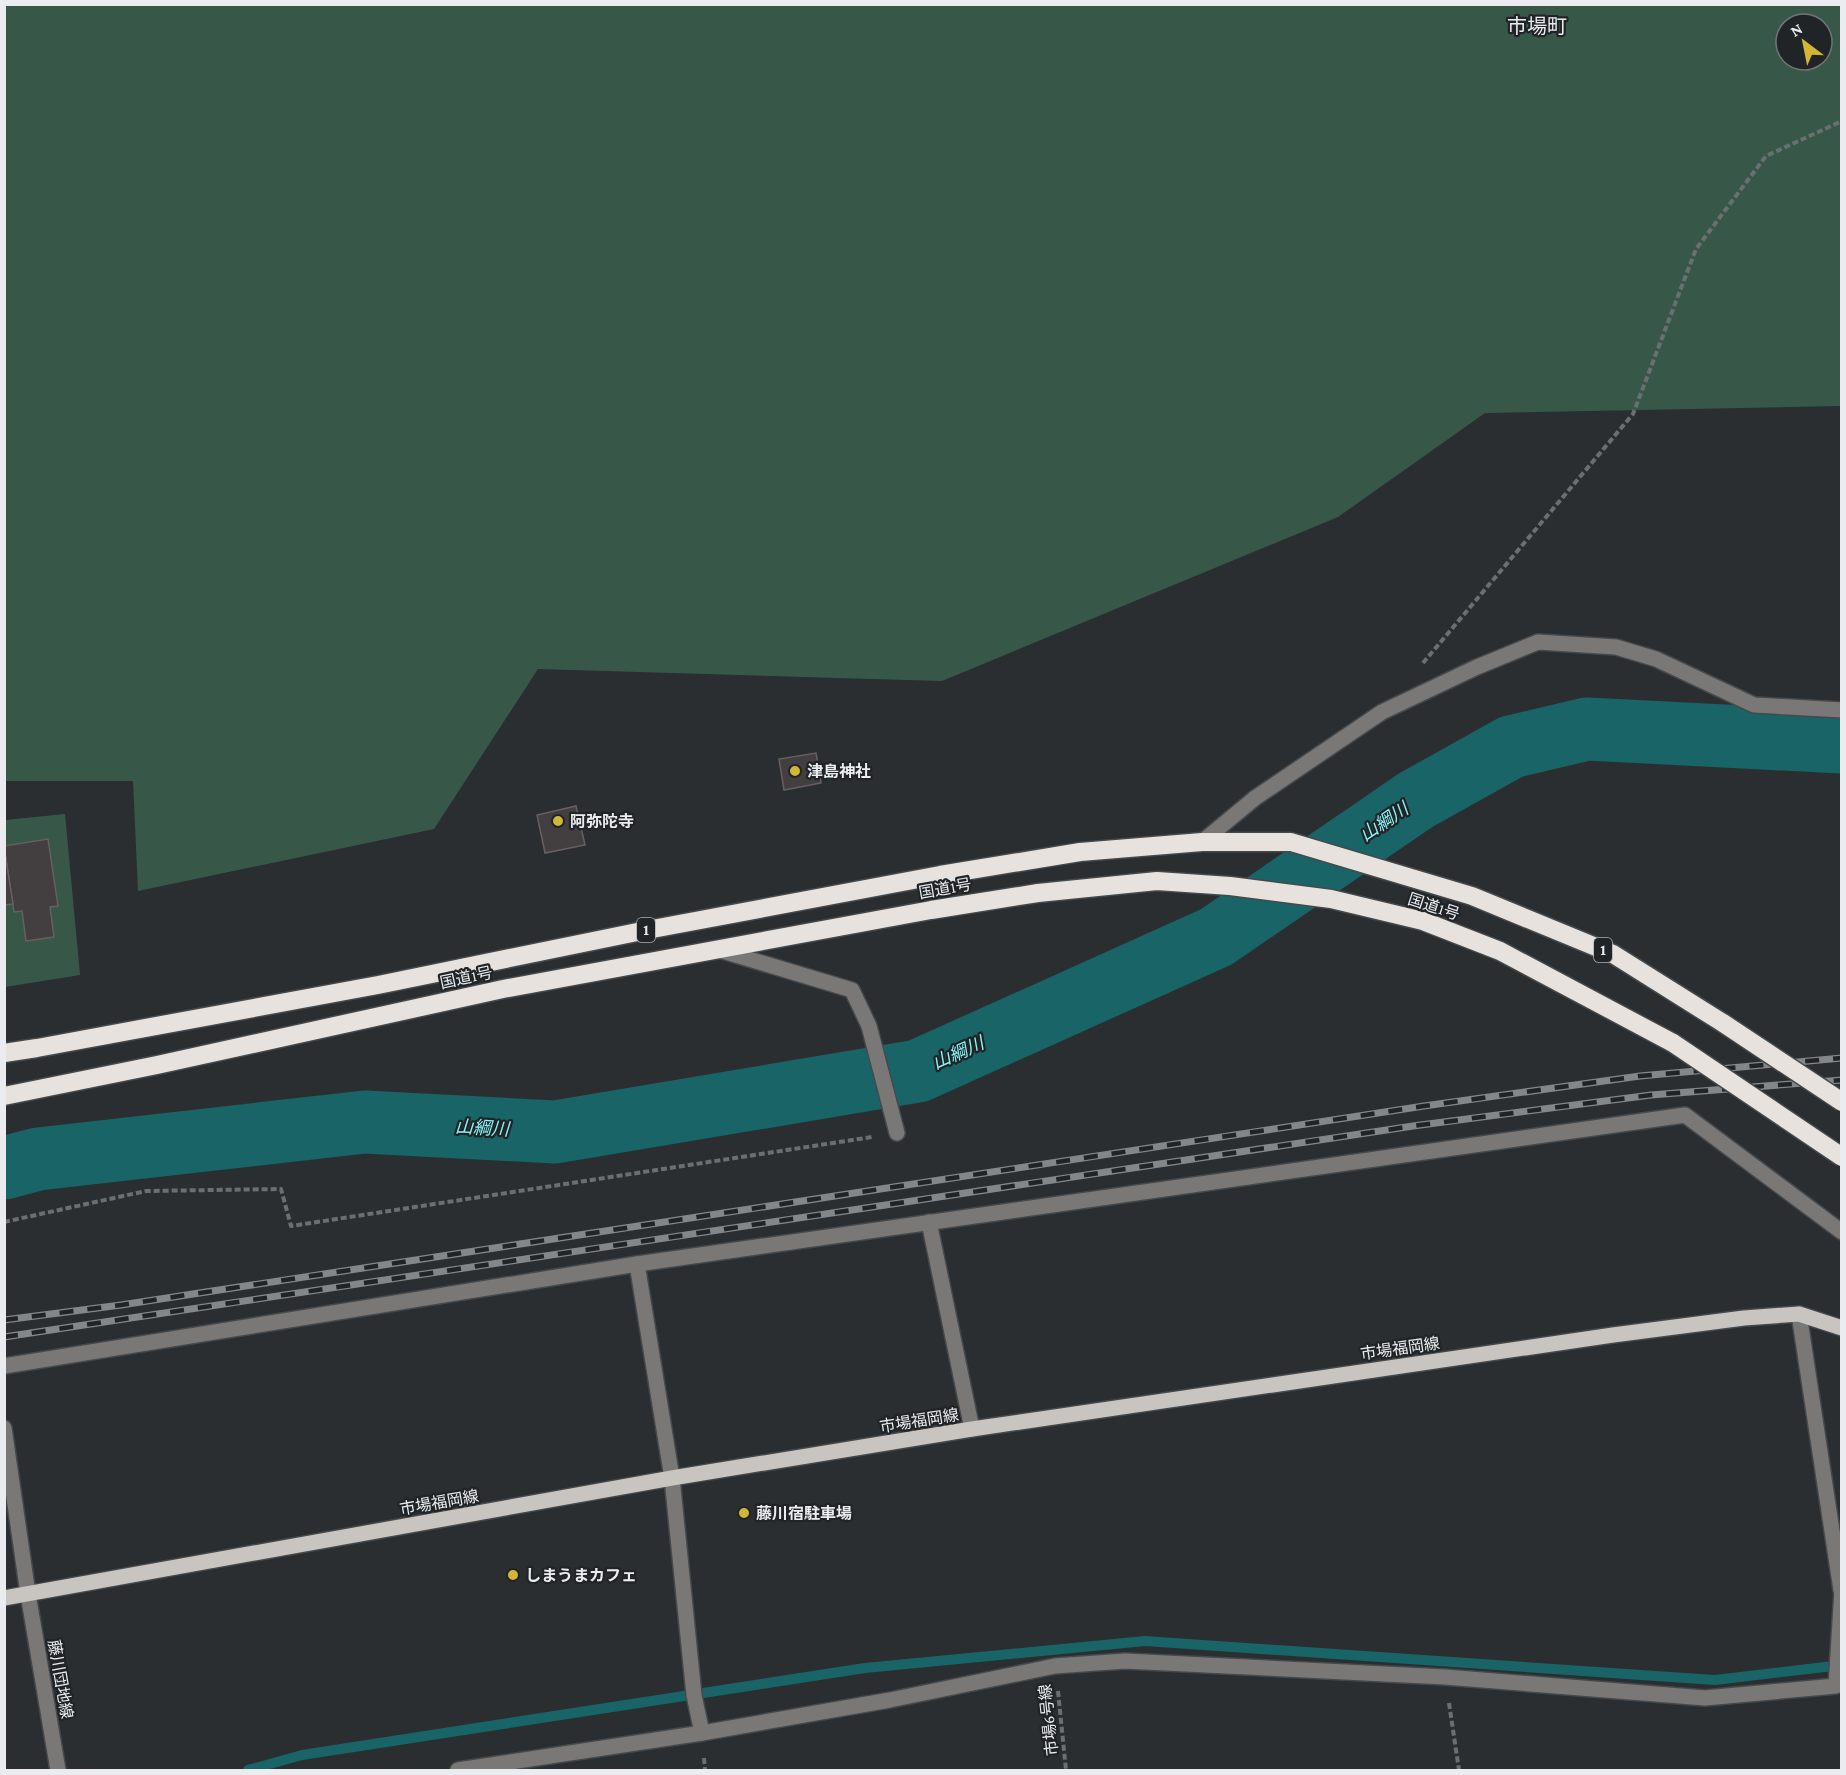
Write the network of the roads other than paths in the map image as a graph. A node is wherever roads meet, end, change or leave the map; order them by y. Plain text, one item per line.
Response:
1 (1842, 710) edge
2 (1202, 842) junction
3 (719, 950) junction
4 (4, 1053) edge
5 (4, 1096) edge
6 (1842, 1102) edge
7 (897, 1133) road end
8 (1842, 1158) edge
9 (929, 1222) junction
10 (1842, 1232) edge
11 (637, 1264) junction
12 (1799, 1314) junction
13 (1842, 1328) edge
14 (4, 1366) edge
15 (4, 1428) edge
16 (972, 1429) junction
17 (672, 1478) junction
18 (1841, 1590) edge
19 (28, 1594) junction
20 (4, 1598) edge
21 (702, 1733) junction
22 (58, 1770) edge
23 (458, 1770) edge

1 - 2 street
2 - 4 highway, 国道1号 / 1
2 - 6 highway, 国道1号 / 1, bridge
3 - 5 highway, 国道1号 / 1
3 - 7 street
3 - 8 highway, 国道1号 / 1, bridge
9 - 10 street
9 - 11 street
9 - 16 street
11 - 14 street
11 - 17 street
12 - 13 main road, 市場福岡線
12 - 16 main road, 市場福岡線
12 - 18 street
15 - 19 street, 藤川団地線
16 - 17 main road, 市場福岡線
17 - 19 main road, 市場福岡線
17 - 21 street
18 - 21 street
19 - 20 main road, 市場福岡線
19 - 22 street, 藤川団地線
21 - 23 street

